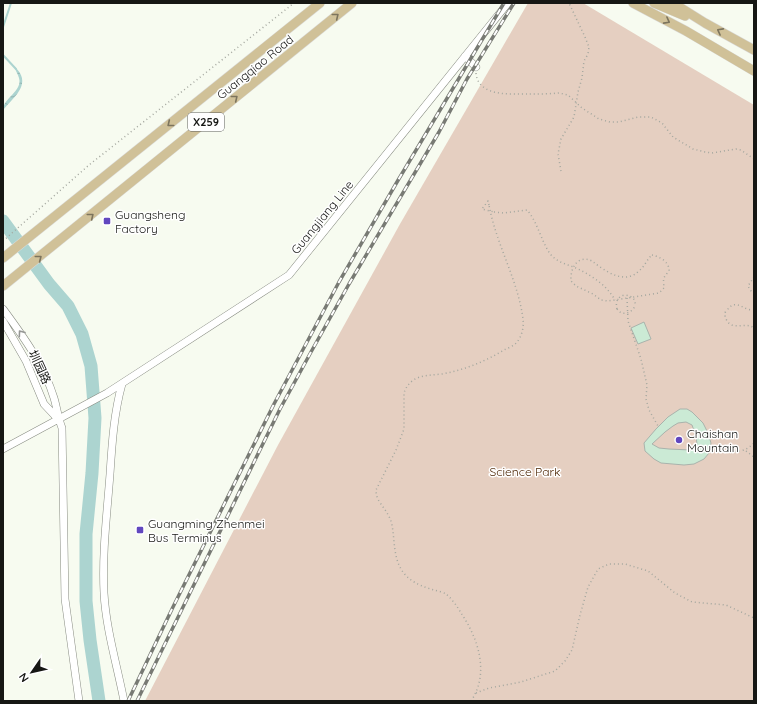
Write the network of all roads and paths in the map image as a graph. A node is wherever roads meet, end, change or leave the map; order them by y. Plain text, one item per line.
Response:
1 (294, 3) edge
2 (320, 3) edge
3 (352, 3) edge
4 (508, 3) edge
5 (569, 3) edge
6 (633, 3) edge
7 (654, 3) edge
8 (673, 3) edge
9 (705, 23) junction
10 (754, 50) edge
11 (465, 56) junction
12 (476, 67) joint
13 (754, 71) edge
14 (576, 102) junction
15 (754, 159) edge
16 (561, 171) dead end
17 (3, 242) edge
18 (3, 258) edge
19 (754, 277) edge
20 (3, 286) edge
21 (754, 293) edge
22 (627, 298) junction
23 (615, 300) junction
24 (3, 309) edge
25 (754, 310) edge
26 (628, 313) junction
27 (3, 321) edge
28 (754, 328) edge
29 (122, 384) junction
30 (59, 420) junction
31 (658, 426) dead end
32 (754, 443) edge
33 (3, 449) edge
34 (711, 449) dead end
35 (746, 450) junction
36 (754, 457) edge
37 (754, 618) edge
38 (476, 693) junction
39 (79, 701) edge
40 (124, 701) edge
41 (471, 701) edge

1 - 17 path
2 -> 18 main road, Guangqiao Road / X259
20 -> 3 main road, Guangqiao Road / X259
4 - 11 street, Guangjiang Line
5 - 14 path
6 -> 13 main road
7 - 9 main road
8 - 9 main road
10 -> 9 main road
11 - 12 street
11 - 29 street, Guangjiang Line
12 - 14 path
14 - 15 path
14 - 16 path
19 - 21 path
22 - 23 path, bridge
22 - 23 path, bridge
22 - 26 path
23 - 38 path, bridge
30 -> 24 street
25 - 28 path
26 - 26 path, bridge
26 - 31 path
27 - 30 street, 圳园路
29 - 30 street, Guangjiang Line
29 - 40 street
30 - 33 street
30 - 39 street
32 - 35 path
34 - 35 path
35 - 36 path
37 - 38 path
38 - 41 path

